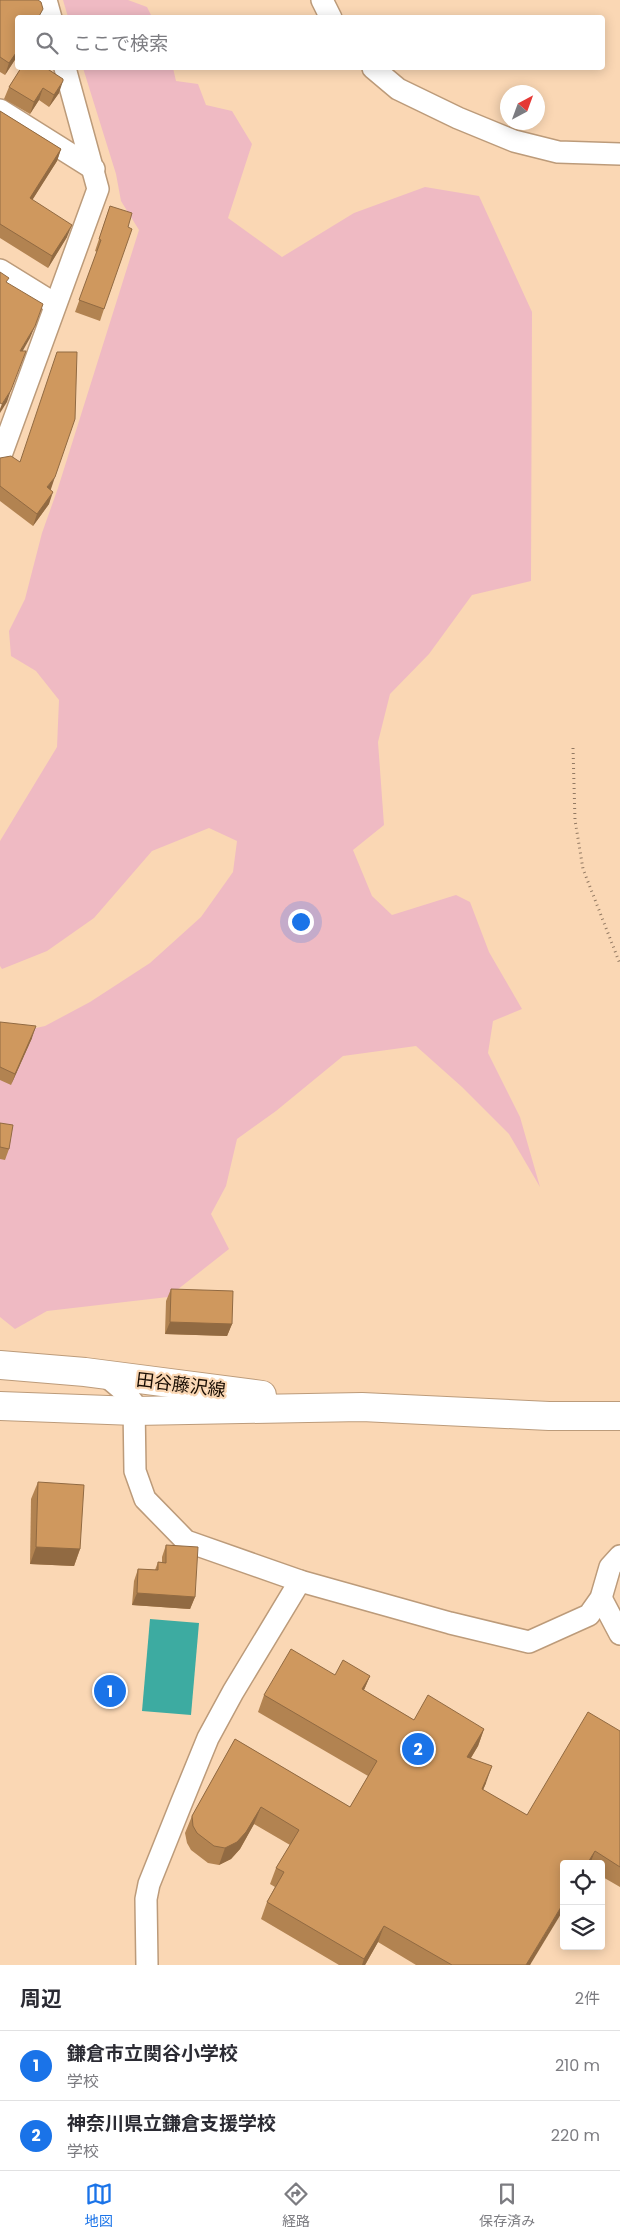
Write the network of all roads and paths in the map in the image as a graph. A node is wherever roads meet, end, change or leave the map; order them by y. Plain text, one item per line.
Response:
1 (46, 0) edge
2 (322, 0) edge
3 (49, 15) edge
4 (330, 15) edge
5 (66, 70) edge
6 (375, 70) edge
7 (0, 110) edge
8 (620, 154) edge
9 (94, 169) junction
10 (0, 270) edge
11 (55, 304) junction
12 (2, 447) edge
13 (573, 748) dead end
14 (620, 964) edge
15 (0, 1366) edge
16 (105, 1375) junction
17 (0, 1406) edge
18 (362, 1407) junction
19 (135, 1411) junction
20 (620, 1416) edge
21 (620, 1556) edge
22 (300, 1581) junction
23 (601, 1598) junction
24 (620, 1634) edge
25 (147, 1965) edge

1 - 3 street
2 - 4 street
5 - 9 street
6 - 8 street
7 - 9 street
9 - 11 street
10 - 11 street
11 - 12 street
13 - 14 path
15 - 16 main road, 田谷藤沢線
16 - 18 main road, 田谷藤沢線
16 - 19 street
17 - 19 main road, 田谷藤沢線
18 - 19 main road, 田谷藤沢線
18 - 20 main road, 田谷藤沢線
19 - 22 street
21 - 23 street
22 - 23 street
22 - 25 street
23 - 24 street

